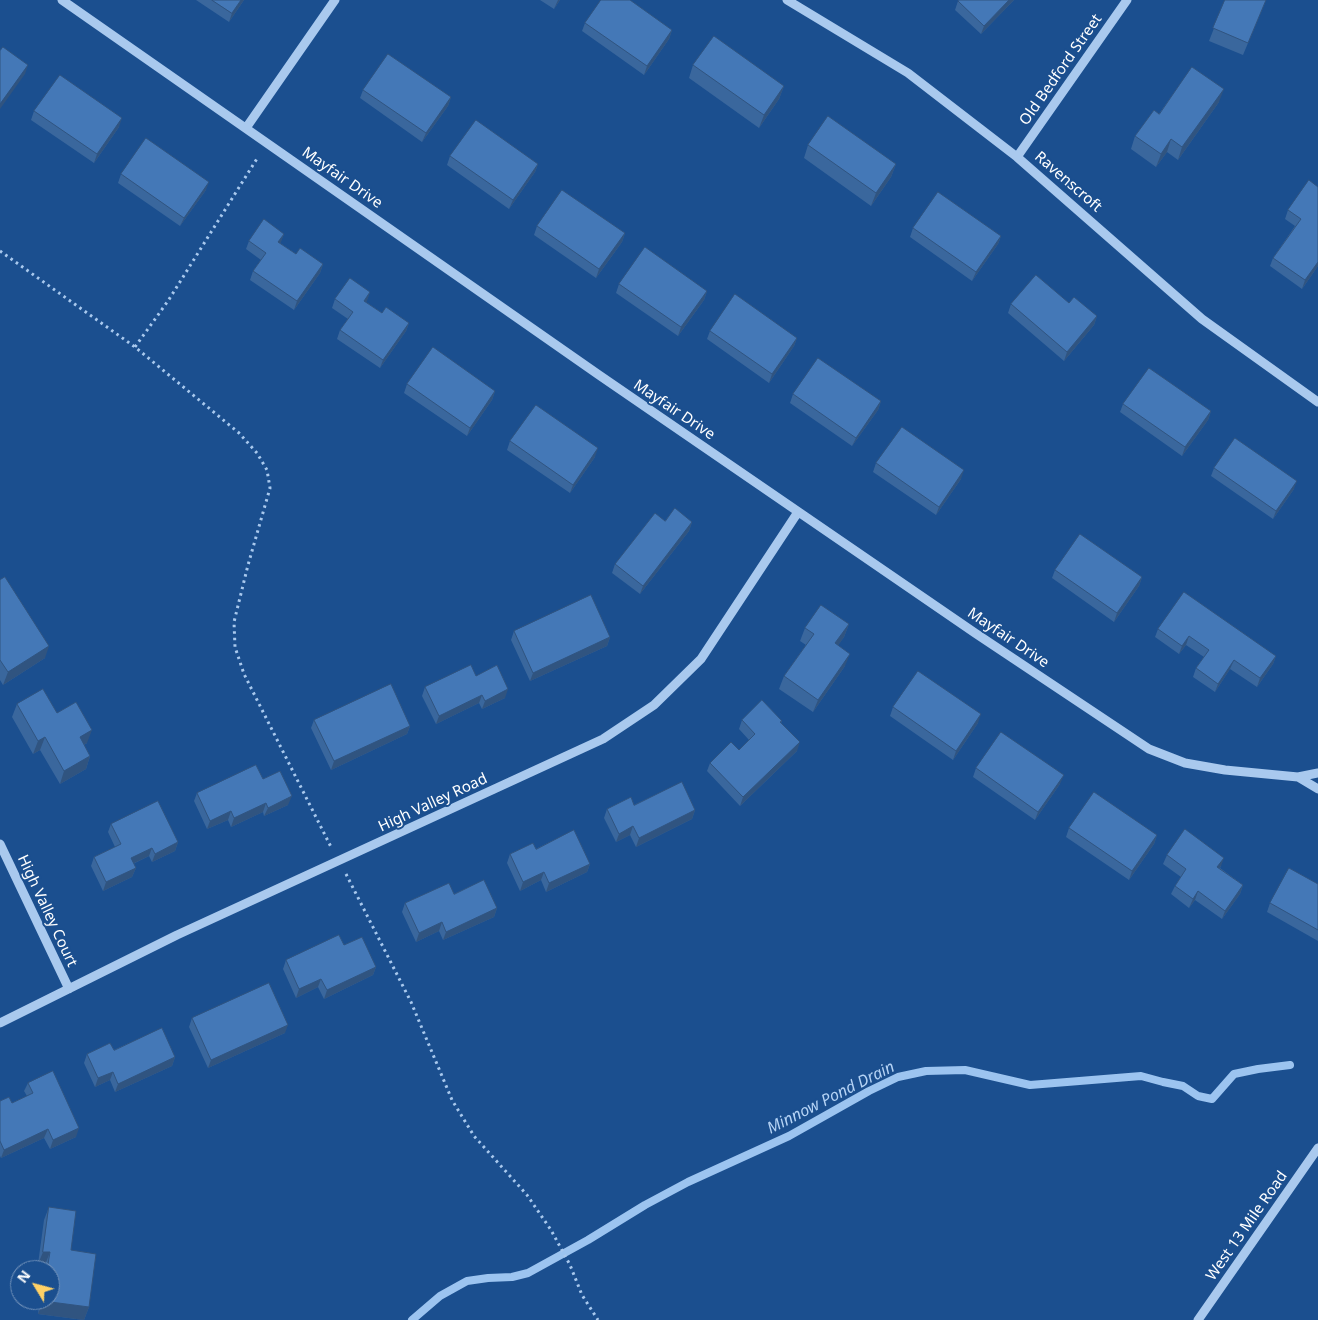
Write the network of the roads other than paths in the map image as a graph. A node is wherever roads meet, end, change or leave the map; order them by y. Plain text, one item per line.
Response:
1 (62, 0) edge
2 (335, 0) edge
3 (786, 0) edge
4 (1127, 0) edge
5 (246, 128) junction
6 (1017, 156) junction
7 (1318, 402) edge
8 (798, 512) junction
9 (1318, 773) edge
10 (1298, 778) junction
11 (1318, 789) edge
12 (0, 844) edge
13 (69, 989) junction
14 (0, 1023) edge
15 (1318, 1148) edge
16 (1198, 1320) edge

1 - 5 street, Mayfair Drive
2 - 5 street
3 - 6 street, Ravenscroft
4 - 6 street, Old Bedford Street
5 - 8 street, Mayfair Drive
6 - 7 street, Ravenscroft
8 - 10 street, Mayfair Drive
8 - 13 street, High Valley Road
9 - 10 street, Mayfair Drive
10 - 11 street, Mayfair Drive
12 - 13 street, High Valley Court
13 - 14 street, High Valley Road
15 - 16 street, West 13 Mile Road

